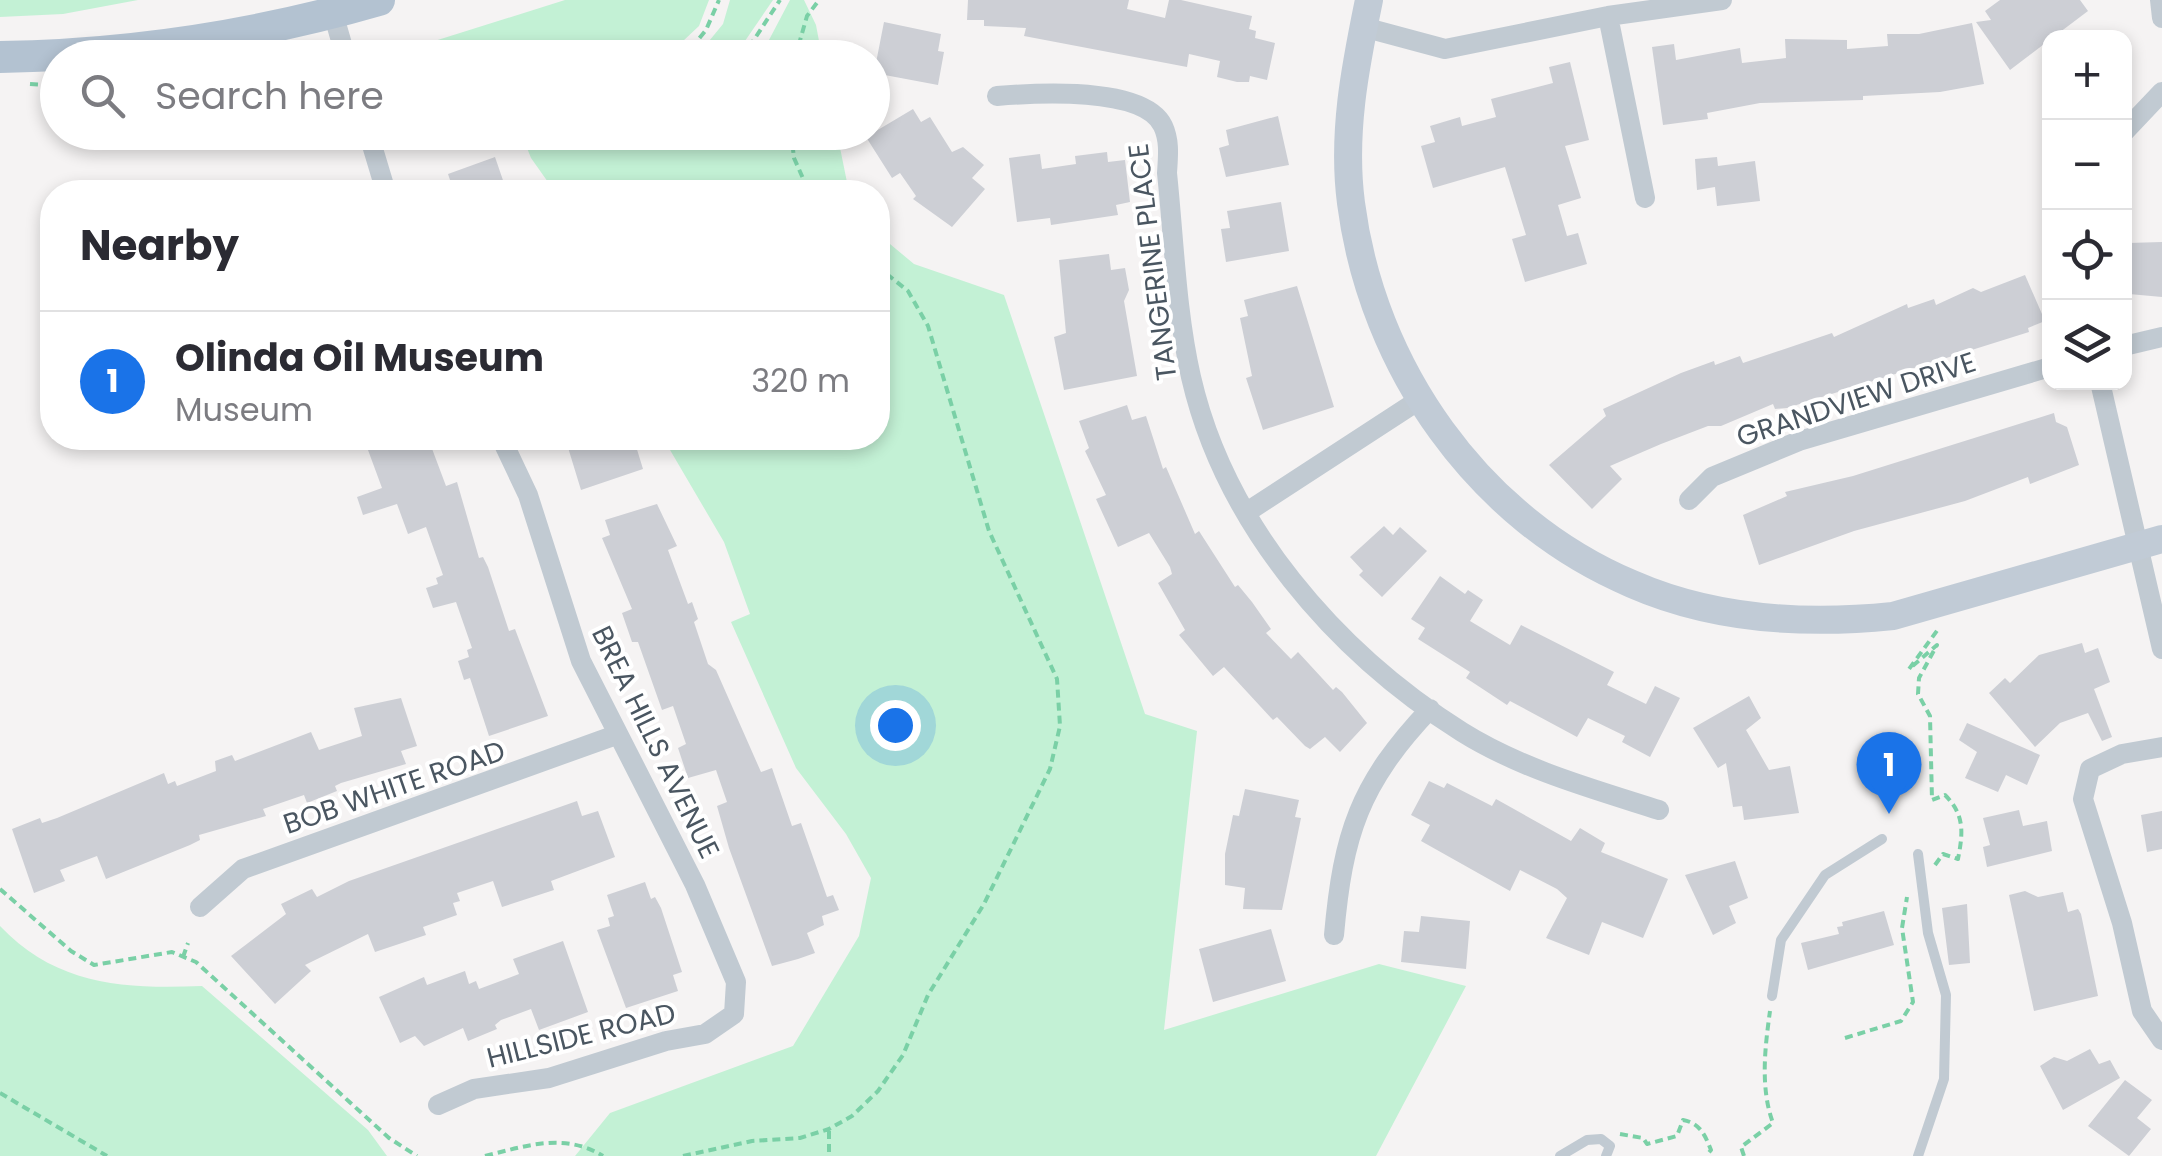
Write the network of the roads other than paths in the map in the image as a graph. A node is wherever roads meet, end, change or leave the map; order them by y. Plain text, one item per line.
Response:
1 (378, 0) edge
2 (1722, 0) edge
3 (2160, 0) edge
4 (1366, 13) edge
5 (333, 14) junction
6 (1608, 16) junction
7 (2162, 18) edge
8 (210, 40) edge
9 (341, 40) edge
10 (40, 56) edge
11 (0, 58) edge
12 (2162, 92) edge
13 (997, 96) dead end
14 (2132, 124) edge
15 (373, 150) edge
16 (382, 180) edge
17 (1645, 198) dead end
18 (2162, 337) edge
19 (2132, 344) edge
20 (2042, 369) edge
21 (2103, 390) edge
22 (1418, 400) junction
23 (507, 450) edge
24 (1689, 500) dead end
25 (1247, 512) junction
26 (2152, 542) edge
27 (2162, 649) edge
28 (1430, 710) junction
29 (616, 735) junction
30 (2162, 746) edge
31 (1660, 810) dead end
32 (1882, 839) dead end
33 (1918, 854) dead end
34 (200, 907) dead end
35 (1334, 935) dead end
36 (1772, 996) road end
37 (734, 1014) joint
38 (2160, 1039) edge
39 (438, 1105) dead end
40 (1560, 1156) edge
41 (1606, 1156) edge
42 (1918, 1156) edge

1 - 5 main road
2 - 6 street
3 - 7 street
4 - 6 street
4 - 22 street
5 - 8 main road
5 - 9 street
6 - 17 street
10 - 11 main road
12 - 14 street
13 - 25 street, TANGERINE PLACE
15 - 16 street
18 - 19 street
20 - 24 street, GRANDVIEW DRIVE
21 - 26 street
22 - 25 street
22 - 26 street
23 - 29 street, BREA HILLS AVENUE
25 - 28 street, TANGERINE PLACE
26 - 27 street
28 - 31 street, TANGERINE PLACE
28 - 35 street
29 - 34 street, BOB WHITE ROAD
29 - 37 street, BREA HILLS AVENUE
30 - 38 street
32 - 36 lane
33 - 42 lane
37 - 39 street, HILLSIDE ROAD
40 - 41 lane

